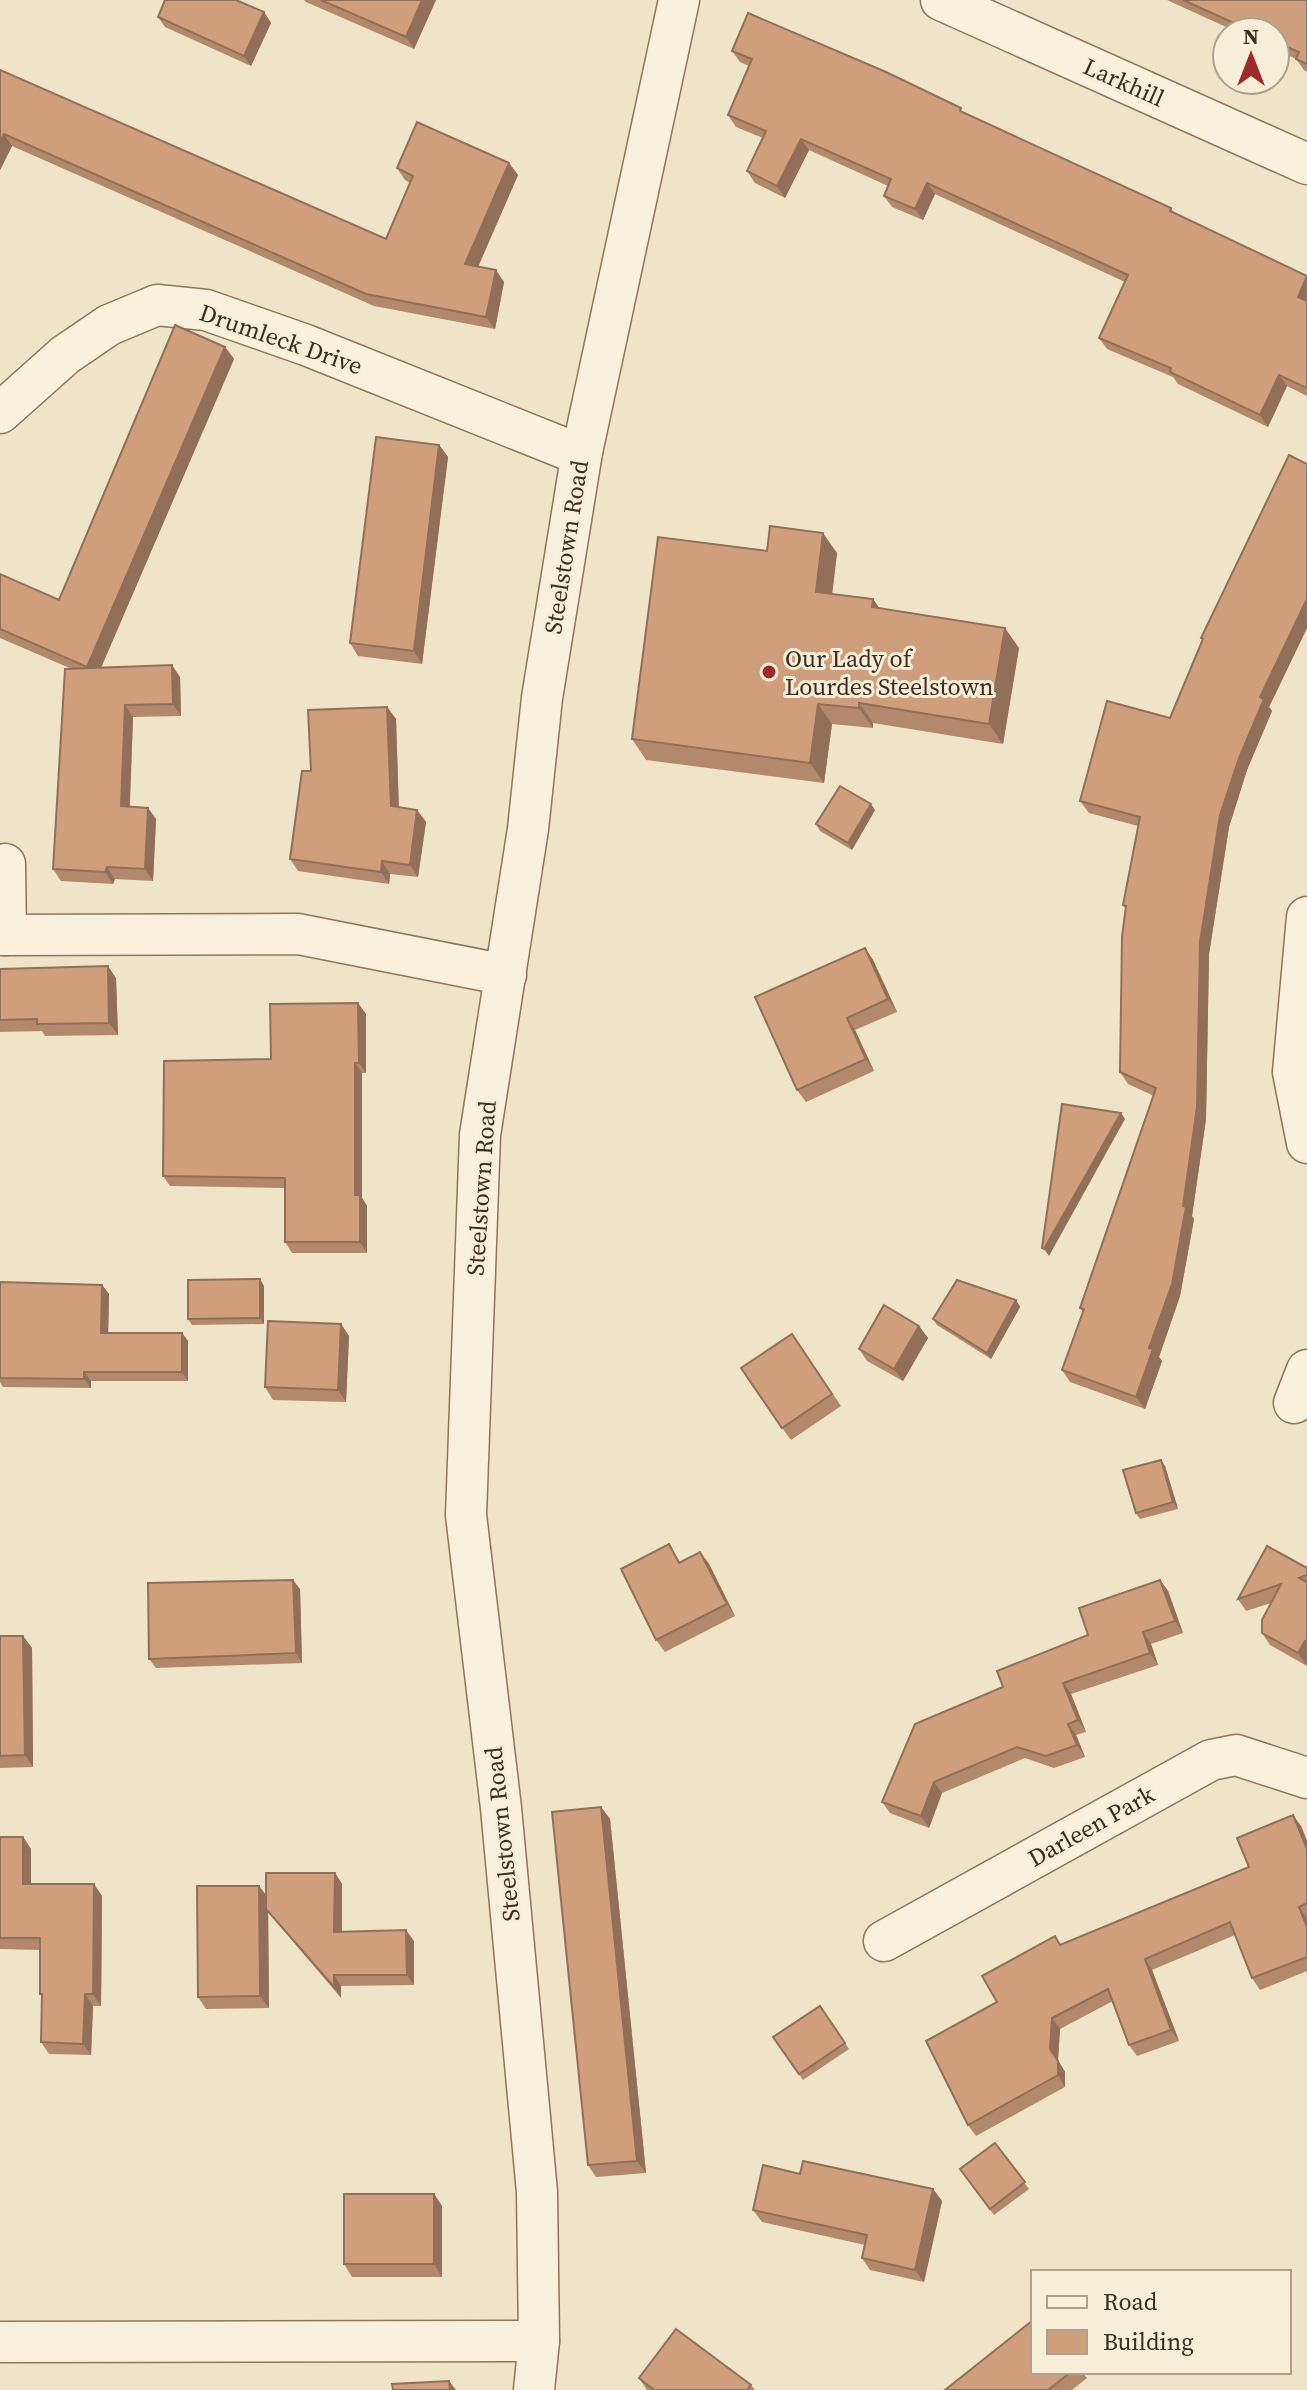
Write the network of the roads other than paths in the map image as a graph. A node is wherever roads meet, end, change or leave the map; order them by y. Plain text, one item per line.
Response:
1 (679, 0) edge
2 (941, 0) edge
3 (1307, 164) edge
4 (0, 413) edge
5 (582, 452) junction
6 (5, 864) dead end
7 (1307, 917) edge
8 (3, 935) edge
9 (506, 975) junction
10 (1307, 1143) edge
11 (1307, 1778) edge
12 (884, 1941) dead end
13 (539, 2341) junction
14 (0, 2342) edge
15 (534, 2390) edge

1 - 5 street, Steelstown Road
2 - 3 street, Larkhill
4 - 5 street, Drumleck Drive
5 - 9 street, Steelstown Road
6 - 8 street
7 - 10 street
8 - 9 street
9 - 13 street, Steelstown Road
11 - 12 street, Darleen Park
13 - 14 street
13 - 15 street, Steelstown Road

